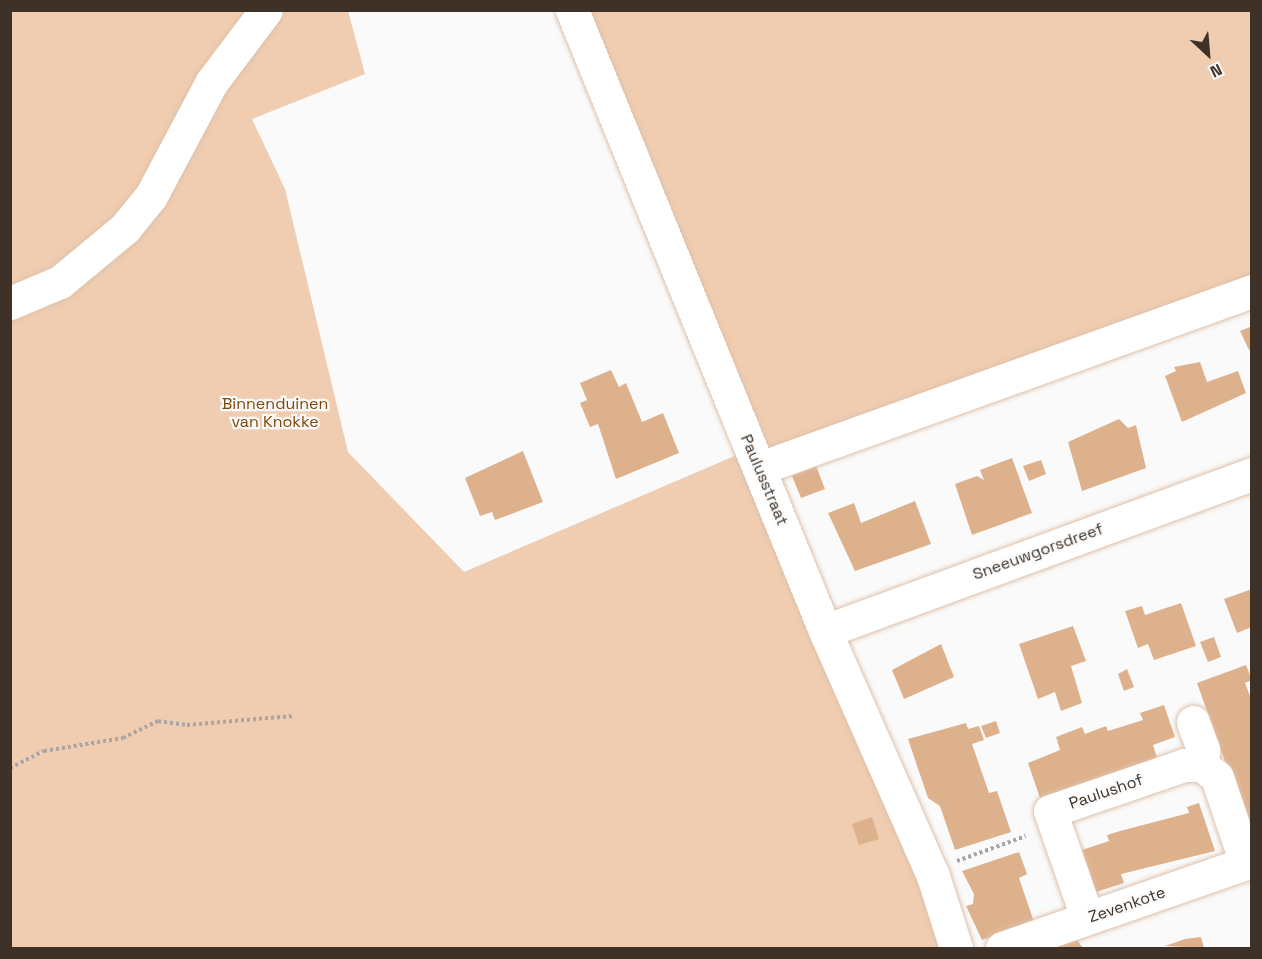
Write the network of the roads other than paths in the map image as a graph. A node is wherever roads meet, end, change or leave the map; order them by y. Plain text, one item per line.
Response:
1 (266, 10) edge
2 (572, 10) edge
3 (1251, 291) edge
4 (10, 303) edge
5 (760, 468) junction
6 (1251, 474) edge
7 (825, 631) junction
8 (1193, 722) dead end
9 (1202, 765) junction
10 (1249, 862) edge
11 (1087, 917) junction
12 (956, 948) edge
13 (1002, 948) edge

1 - 4 street
2 - 5 street, Paulusstraat
3 - 5 street
5 - 7 street, Paulusstraat
6 - 7 street, Sneeuwgorsdreef
7 - 12 street, Paulusstraat
8 - 9 street
9 - 10 street
9 - 11 street, Paulushof
10 - 11 street, Zevenkote
11 - 13 street, Zevenkote

